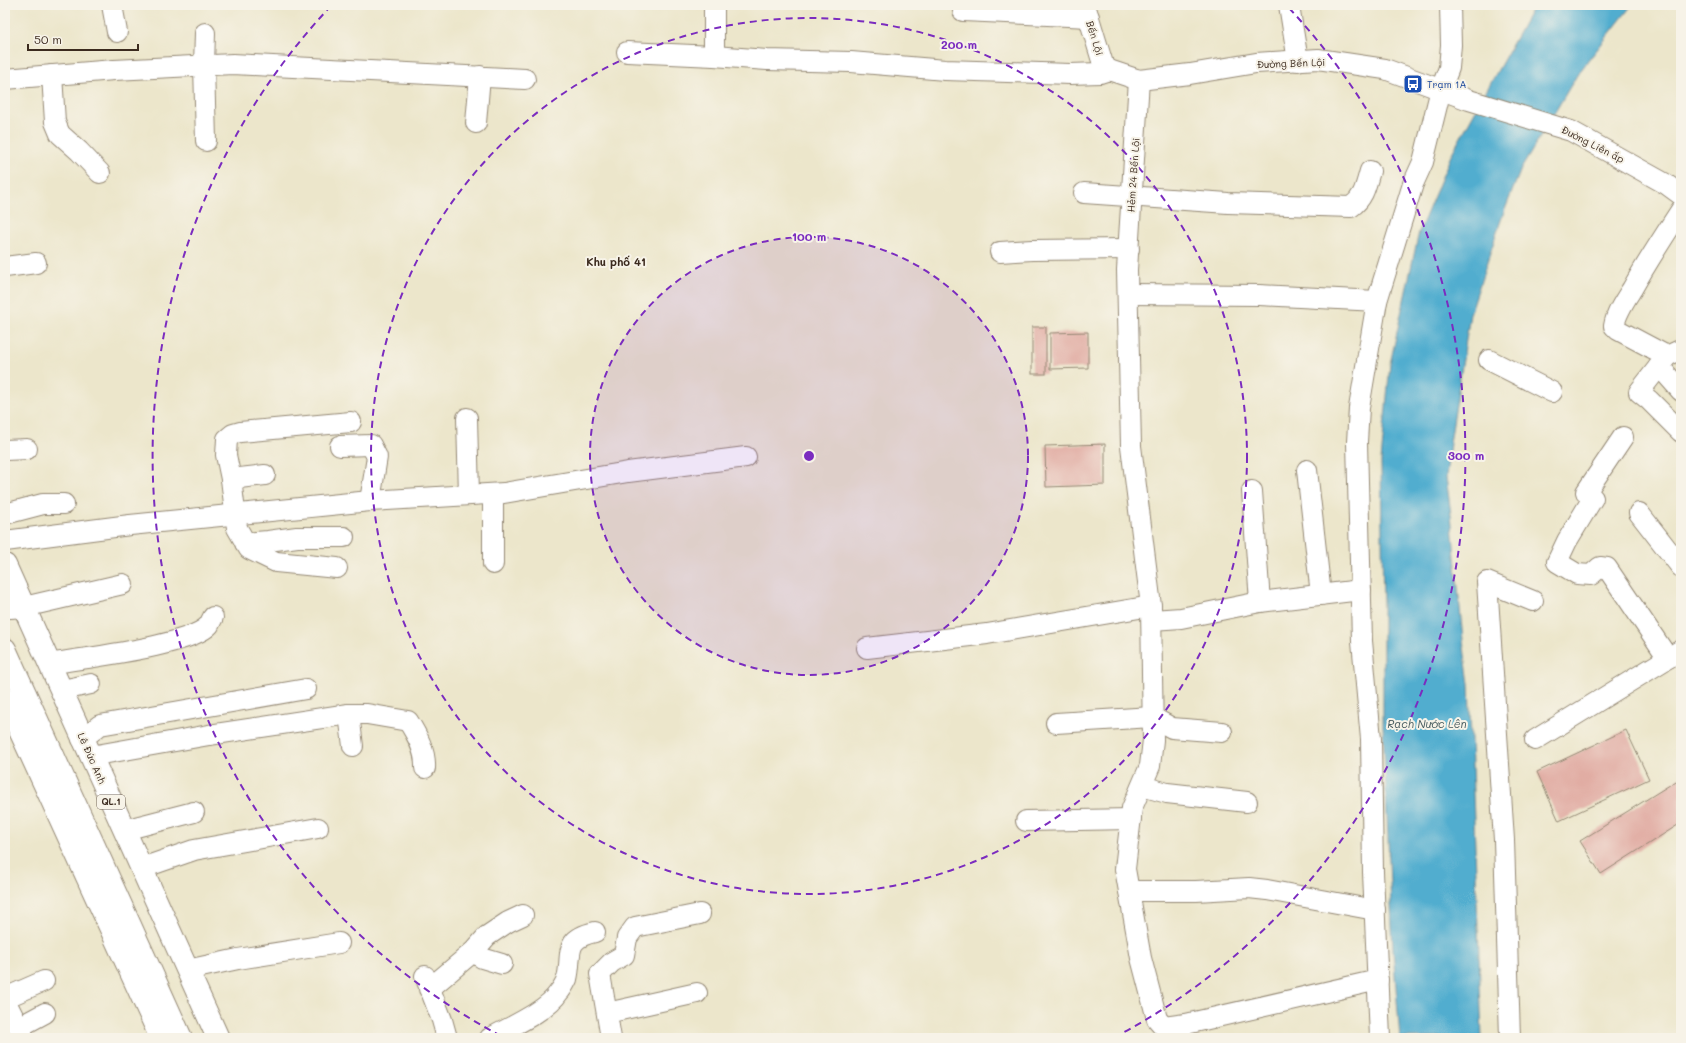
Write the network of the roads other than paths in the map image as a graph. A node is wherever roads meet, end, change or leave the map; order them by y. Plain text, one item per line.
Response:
1 (112, 5) edge
2 (714, 5) edge
3 (1289, 5) edge
4 (1450, 5) edge
5 (963, 11) dead end
6 (1087, 11) edge
7 (117, 32) dead end
8 (205, 32) dead end
9 (627, 52) dead end
10 (714, 56) junction
11 (1298, 61) junction
12 (204, 65) junction
13 (1109, 70) junction
14 (52, 75) junction
15 (480, 76) junction
16 (525, 78) dead end
17 (5, 79) edge
18 (1139, 80) junction
19 (1440, 90) junction
20 (1469, 100) joint
21 (476, 123) dead end
22 (206, 141) dead end
23 (1370, 171) dead end
24 (100, 173) dead end
25 (1676, 184) edge
26 (1084, 193) dead end
27 (1132, 195) junction
28 (1681, 210) edge
29 (1128, 249) junction
30 (1000, 252) dead end
31 (36, 263) dead end
32 (5, 267) edge
33 (1128, 294) junction
34 (1377, 301) junction
35 (1669, 358) edge
36 (1489, 360) dead end
37 (1681, 391) edge
38 (1552, 392) dead end
39 (467, 418) dead end
40 (351, 422) dead end
41 (1681, 432) edge
42 (1623, 437) dead end
43 (340, 446) dead end
44 (27, 449) dead end
45 (5, 450) edge
46 (746, 456) dead end
47 (1307, 470) dead end
48 (265, 475) dead end
49 (231, 479) junction
50 (1252, 491) dead end
51 (494, 494) junction
52 (469, 495) junction
53 (370, 501) junction
54 (64, 504) dead end
55 (1639, 513) dead end
56 (5, 514) edge
57 (236, 514) junction
58 (344, 537) dead end
59 (5, 541) edge
60 (245, 543) junction
61 (493, 564) dead end
62 (5, 565) edge
63 (1681, 566) edge
64 (337, 568) dead end
65 (123, 584) dead end
66 (1361, 590) junction
67 (1321, 595) junction
68 (1533, 601) dead end
69 (1260, 602) junction
70 (18, 608) edge
71 (1152, 613) junction
72 (213, 617) dead end
73 (867, 648) dead end
74 (5, 649) edge
75 (1674, 654) edge
76 (50, 664) junction
77 (91, 684) dead end
78 (306, 689) dead end
79 (62, 690) junction
80 (5, 698) edge
81 (349, 714) junction
82 (1152, 717) junction
83 (1056, 723) dead end
84 (1222, 732) dead end
85 (1536, 740) dead end
86 (354, 746) dead end
87 (87, 747) junction
88 (426, 768) dead end
89 (1142, 786) junction
90 (1247, 802) dead end
91 (194, 812) dead end
92 (1131, 819) junction
93 (1026, 821) dead end
94 (318, 828) dead end
95 (124, 830) junction
96 (142, 868) junction
97 (1129, 891) junction
98 (1375, 910) junction
99 (700, 914) dead end
100 (523, 916) dead end
101 (595, 932) dead end
102 (339, 943) dead end
103 (474, 951) junction
104 (502, 964) dead end
105 (187, 970) junction
106 (1378, 980) junction
107 (44, 981) dead end
108 (697, 992) dead end
109 (5, 999) edge
110 (45, 1013) dead end
111 (607, 1013) junction
112 (21, 1032) edge
113 (1165, 1032) edge
114 (160, 1038) edge
115 (182, 1038) edge
116 (204, 1038) edge
117 (218, 1038) edge
118 (447, 1038) edge
119 (490, 1038) edge
120 (611, 1038) edge
121 (1380, 1038) edge
122 (1510, 1038) edge

1 - 7 street
2 - 10 street
3 - 11 street
4 - 19 street
5 - 6 street
6 - 13 street, Bến Lội
8 - 12 street
9 - 10 street
10 - 13 street
11 - 18 street, Đường Bến Lội
11 - 19 street, Đường Bến Lội
12 - 14 street
12 - 15 street
12 - 22 street
13 - 18 street, Đường Bến Lội
14 - 17 street
14 - 24 street
15 - 16 street
15 - 21 street
18 - 27 street, Hẻm 24 Bến Lội
19 - 20 street, Đường Bến Lội
19 - 34 street
20 - 25 street, Đường Liên ấp
23 - 27 street
26 - 27 street
27 - 29 street, Hẻm 24 Bến Lội
28 - 35 street
29 - 30 street
29 - 33 street, Hẻm 24 Bến Lội
31 - 32 street
33 - 34 street
33 - 71 street, Hẻm 24 Bến Lội
34 - 66 street
35 - 37 street
35 - 41 street
36 - 38 street
39 - 52 street
40 - 49 street
42 - 75 street
43 - 53 street
44 - 45 street
46 - 51 street
47 - 67 street
48 - 49 street
49 - 57 street
50 - 69 street
51 - 52 street
51 - 61 street
52 - 53 street
53 - 57 street
54 - 56 street
55 - 63 street
57 - 59 street
57 - 60 street
58 - 60 street
60 - 64 street
62 - 70 highway, Lê Đức Anh / QL.1
65 - 70 street
66 - 67 street
66 - 98 street
67 - 69 street
68 - 122 street
69 - 71 street
70 - 76 highway, Lê Đức Anh / QL.1
70 - 116 highway, Lê Đức Anh / QL.1
71 - 73 street
71 - 82 street, Hẻm 24 Bến Lội
72 - 76 street
74 - 115 highway
75 - 85 street
76 - 79 highway, Lê Đức Anh / QL.1
77 - 79 street
78 - 87 street
79 - 87 highway, Lê Đức Anh / QL.1
80 - 114 highway
81 - 86 street
81 - 87 street
81 - 88 street
82 - 83 street
82 - 84 street
82 - 89 street, Hẻm 24 Bến Lội
87 - 95 highway, Lê Đức Anh / QL.1
89 - 90 street
89 - 92 street, Hẻm 24 Bến Lội
91 - 95 street
92 - 93 street
92 - 97 street, Hẻm 24 Bến Lội
94 - 96 street
95 - 96 highway, Lê Đức Anh / QL.1
96 - 105 highway, Lê Đức Anh / QL.1
97 - 98 street
97 - 113 street, Hẻm 24 Bến Lội
98 - 106 street
99 - 111 street
100 - 103 street
101 - 119 street
102 - 105 street
103 - 104 street
103 - 118 street
105 - 117 highway, Lê Đức Anh / QL.1
106 - 113 street
106 - 121 street
107 - 109 street
108 - 111 street
109 - 112 street
110 - 112 street
111 - 120 street

